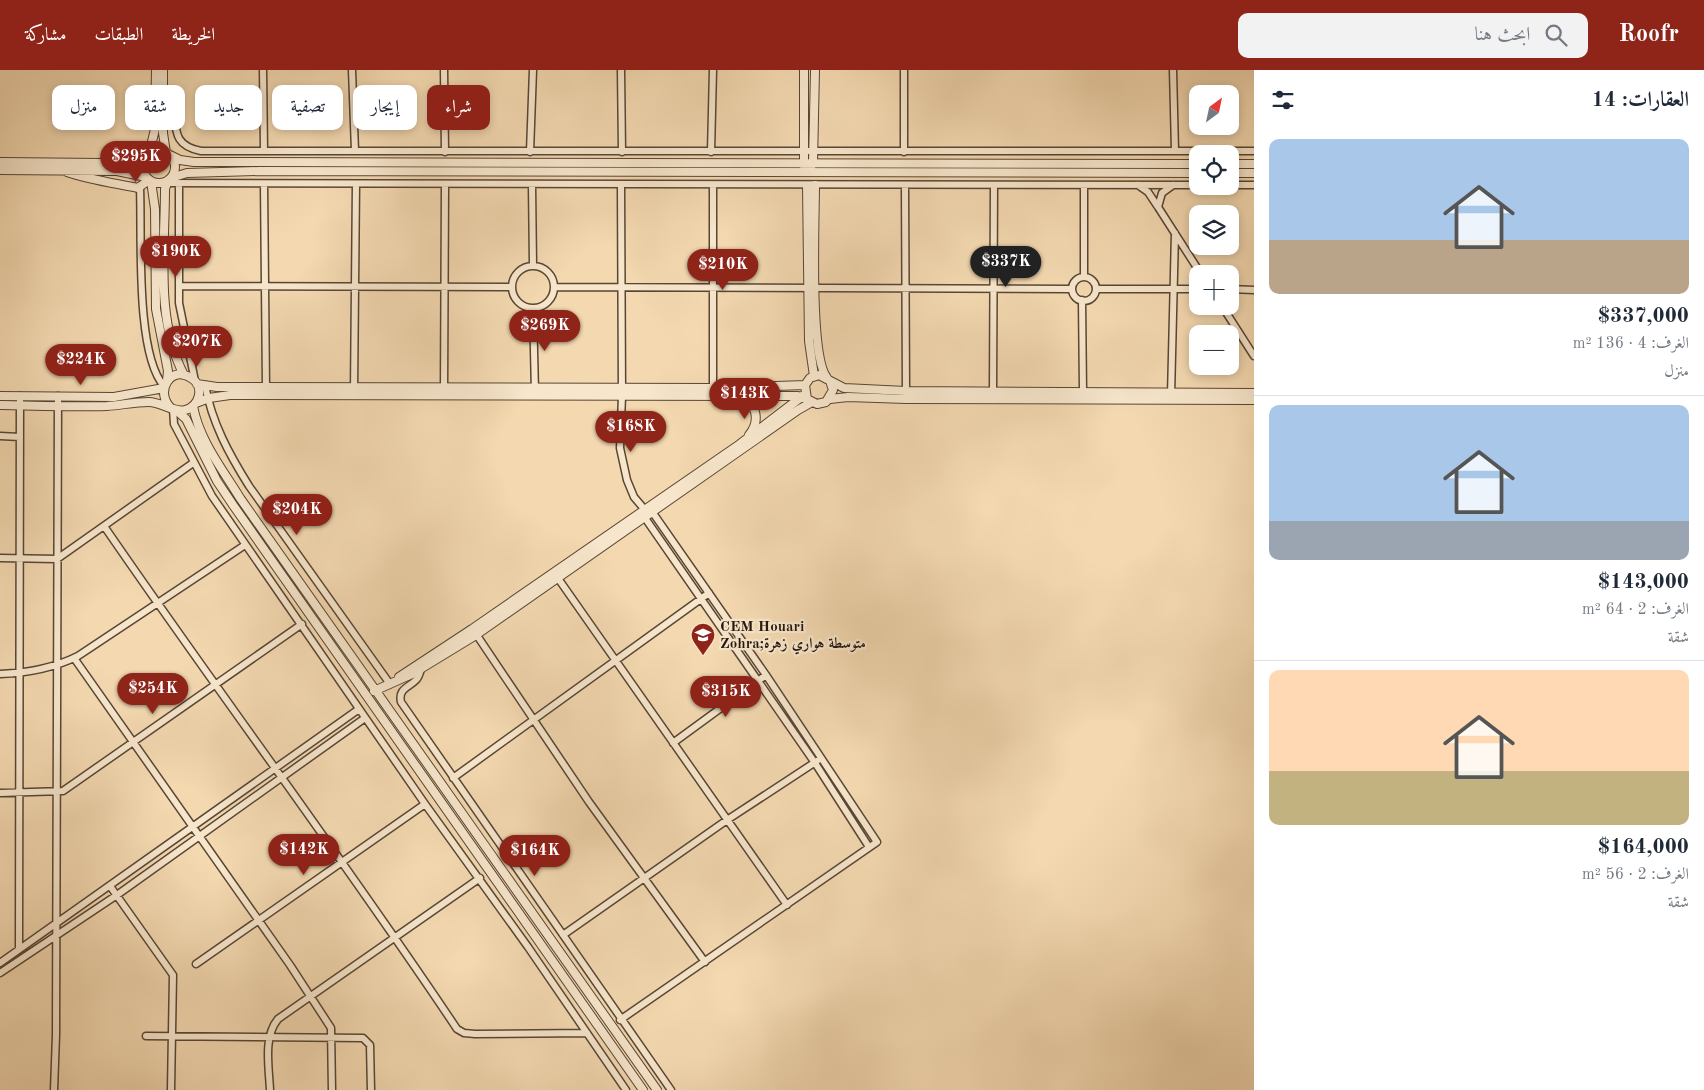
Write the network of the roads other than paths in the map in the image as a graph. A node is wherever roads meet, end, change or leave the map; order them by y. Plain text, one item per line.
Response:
1 (156, 70) edge
2 (163, 70) edge
3 (263, 70) edge
4 (352, 70) edge
5 (444, 70) edge
6 (533, 70) edge
7 (621, 70) edge
8 (713, 70) edge
9 (804, 70) edge
10 (815, 70) edge
11 (904, 70) edge
12 (1173, 70) edge
13 (162, 85) edge
14 (163, 130) edge
15 (177, 130) edge
16 (264, 151) junction
17 (355, 151) junction
18 (1254, 151) edge
19 (445, 152) junction
20 (530, 152) junction
21 (622, 152) junction
22 (711, 152) junction
23 (803, 152) junction
24 (813, 152) junction
25 (904, 152) junction
26 (1175, 152) junction
27 (167, 153) junction
28 (147, 156) junction
29 (0, 162) edge
30 (803, 163) junction
31 (813, 163) junction
32 (1189, 164) edge
33 (1239, 164) edge
34 (1254, 164) edge
35 (0, 170) edge
36 (60, 170) junction
37 (807, 172) junction
38 (1189, 173) edge
39 (1239, 173) edge
40 (1254, 173) edge
41 (149, 180) junction
42 (167, 181) junction
43 (264, 184) junction
44 (356, 184) junction
45 (1138, 184) junction
46 (179, 185) junction
47 (445, 185) junction
48 (532, 185) junction
49 (621, 185) junction
50 (714, 185) junction
51 (905, 185) junction
52 (994, 185) junction
53 (1084, 185) junction
54 (1173, 185) junction
55 (1189, 185) edge
56 (1239, 185) edge
57 (1254, 185) edge
58 (811, 186) junction
59 (140, 188) junction
60 (1158, 207) junction
61 (1175, 233) junction
62 (1195, 265) edge
63 (533, 266) junction
64 (1084, 277) junction
65 (179, 286) junction
66 (355, 286) junction
67 (265, 287) junction
68 (444, 287) junction
69 (512, 287) junction
70 (555, 287) junction
71 (622, 288) junction
72 (712, 288) junction
73 (811, 289) junction
74 (905, 289) junction
75 (995, 289) junction
76 (1072, 289) junction
77 (1096, 289) junction
78 (1174, 289) junction
79 (1189, 289) edge
80 (1239, 289) edge
81 (1254, 290) edge
82 (1082, 300) junction
83 (534, 309) junction
84 (1228, 315) edge
85 (1254, 356) edge
86 (184, 375) junction
87 (814, 376) junction
88 (829, 380) junction
89 (199, 384) junction
90 (165, 385) junction
91 (805, 385) junction
92 (266, 387) junction
93 (354, 391) junction
94 (906, 391) junction
95 (444, 392) junction
96 (535, 392) junction
97 (622, 392) junction
98 (713, 392) junction
99 (993, 392) junction
100 (1083, 392) junction
101 (1254, 393) edge
102 (0, 396) edge
103 (20, 396) junction
104 (58, 396) junction
105 (735, 396) junction
106 (1171, 396) junction
107 (807, 398) junction
108 (207, 399) junction
109 (830, 399) junction
110 (1254, 400) edge
111 (0, 405) edge
112 (20, 405) junction
113 (194, 405) junction
114 (58, 406) junction
115 (174, 409) junction
116 (0, 436) edge
117 (20, 437) junction
118 (740, 444) junction
119 (193, 463) junction
120 (653, 513) junction
121 (645, 514) junction
122 (104, 526) junction
123 (245, 545) junction
124 (0, 558) edge
125 (20, 558) junction
126 (57, 559) junction
127 (556, 575) junction
128 (709, 593) junction
129 (700, 599) junction
130 (157, 604) junction
131 (302, 624) junction
132 (474, 632) junction
133 (74, 658) junction
134 (616, 660) junction
135 (57, 664) junction
136 (422, 669) junction
137 (20, 673) junction
138 (0, 674) edge
139 (766, 675) junction
140 (758, 682) junction
141 (216, 684) junction
142 (390, 684) junction
143 (374, 691) junction
144 (359, 709) junction
145 (365, 718) junction
146 (534, 719) junction
147 (133, 742) junction
148 (673, 744) junction
149 (821, 757) junction
150 (815, 763) junction
151 (276, 769) junction
152 (282, 778) junction
153 (453, 778) junction
154 (56, 792) junction
155 (0, 793) edge
156 (19, 793) junction
157 (425, 804) junction
158 (727, 820) junction
159 (193, 827) junction
160 (200, 837) junction
161 (869, 847) junction
162 (342, 862) junction
163 (480, 878) junction
164 (644, 878) junction
165 (110, 886) junction
166 (116, 895) junction
167 (787, 905) junction
168 (259, 920) junction
169 (56, 923) junction
170 (563, 935) junction
171 (56, 936) junction
172 (394, 936) junction
173 (19, 950) junction
174 (0, 962) edge
175 (705, 962) junction
176 (196, 964) dead end
177 (0, 973) edge
178 (311, 995) junction
179 (620, 1020) junction
180 (588, 1032) junction
181 (146, 1036) dead end
182 (172, 1037) junction
183 (269, 1037) junction
184 (332, 1038) junction
185 (54, 1090) edge
186 (171, 1090) edge
187 (270, 1090) edge
188 (332, 1090) edge
189 (371, 1090) edge
190 (626, 1090) edge
191 (643, 1090) edge
192 (657, 1090) edge
193 (671, 1090) edge

1 - 28 street
2 - 13 street
3 - 16 street
4 - 17 street
5 - 19 street
6 - 20 street
7 - 21 street
8 - 22 street
9 - 23 street
10 - 24 street
11 - 25 street
12 - 26 street
14 - 27 street
15 - 16 street
16 - 17 street
17 - 19 street
18 - 26 street
19 - 20 street
20 - 21 street
21 - 22 street
22 - 23 street
23 - 24 street
23 - 30 street
24 - 25 street
24 - 31 street
25 - 26 street
27 - 28 street
27 - 30 street
27 - 42 street
28 - 29 street
28 - 41 street
30 - 31 street
30 - 37 street
31 - 32 street
31 - 37 street
33 - 34 street
35 - 36 street
36 - 41 street
36 - 59 street
37 - 38 street
37 - 42 street
39 - 40 street
41 - 42 street
41 - 59 street
41 - 90 street
42 - 46 street
42 - 86 street
43 - 44 street
43 - 46 street
43 - 67 street
44 - 47 street
44 - 66 street
45 - 53 street
45 - 54 street
45 - 60 street
46 - 65 street
47 - 48 street
47 - 68 street
48 - 49 street
48 - 63 street
49 - 50 street
49 - 71 street
50 - 58 street
50 - 72 street
51 - 52 street
51 - 58 street
51 - 74 street
52 - 53 street
52 - 75 street
53 - 64 street
54 - 55 street
54 - 60 street
56 - 57 street
58 - 73 street
59 - 90 street
60 - 61 street
61 - 62 street
61 - 78 street
63 - 69 street
63 - 70 street
64 - 76 street
64 - 77 street
65 - 67 street
65 - 89 street
66 - 67 street
66 - 68 street
66 - 93 street
67 - 92 street
68 - 69 street
68 - 95 street
69 - 83 street
70 - 71 street
70 - 83 street
71 - 72 street
71 - 97 street
72 - 73 street
72 - 98 street
73 - 74 street
73 - 87 street
73 - 88 street
74 - 75 street
74 - 94 street
75 - 76 street
75 - 99 street
76 - 82 street
77 - 78 street
77 - 82 street
78 - 79 street
78 - 106 street
80 - 81 street
82 - 100 street
83 - 96 street
84 - 85 street
86 - 89 street
86 - 90 street
87 - 88 street
87 - 91 street
88 - 94 street
88 - 109 street
89 - 92 street
89 - 108 street
89 - 113 street
90 - 104 street
90 - 115 street
91 - 98 street
91 - 107 street
92 - 93 street
93 - 95 street
93 - 108 street
94 - 99 street
95 - 96 street
96 - 97 street
97 - 98 street
97 - 121 street
98 - 105 street
99 - 100 street
100 - 106 street
101 - 106 street
102 - 103 street
103 - 104 street
103 - 112 street
104 - 114 street
105 - 107 street
105 - 118 street
106 - 109 street
106 - 110 street
107 - 109 street
107 - 118 street
107 - 120 street
108 - 113 street
108 - 142 street
111 - 112 street
112 - 114 street
112 - 117 street
113 - 115 street
113 - 143 street
114 - 115 street
114 - 126 street
115 - 119 street
115 - 191 street
116 - 117 street
117 - 125 street
118 - 121 street
119 - 122 street
119 - 123 street
120 - 121 street
120 - 128 street
121 - 127 street
121 - 129 street
122 - 126 street
122 - 130 street
123 - 130 street
123 - 131 street
124 - 125 street
125 - 126 street
125 - 137 street
126 - 135 street
127 - 132 street
127 - 134 street
128 - 129 street
128 - 139 street
129 - 134 street
129 - 140 street
130 - 133 street
130 - 141 street
131 - 141 street
131 - 144 street
132 - 136 street
132 - 142 street
132 - 146 street
133 - 135 street
133 - 147 street
134 - 146 street
134 - 148 street
135 - 137 street
135 - 154 street
136 - 142 street
136 - 153 street
137 - 138 street
137 - 156 street
139 - 140 street
139 - 149 street
140 - 148 street
140 - 150 street
141 - 147 street
141 - 151 street
142 - 143 street
143 - 192 street
144 - 145 street
144 - 151 street
145 - 152 street
145 - 157 street
146 - 153 street
146 - 164 street
147 - 154 street
147 - 159 street
148 - 158 street
149 - 150 street
149 - 161 street
150 - 158 street
150 - 161 street
151 - 152 street
151 - 159 street
152 - 160 street
152 - 162 street
153 - 170 street
154 - 156 street
154 - 169 street
155 - 156 street
156 - 173 street
157 - 162 street
157 - 163 street
158 - 164 street
158 - 167 street
159 - 160 street
159 - 165 street
160 - 166 street
160 - 168 street
161 - 167 street
162 - 168 street
162 - 172 street
163 - 172 street
163 - 180 street
164 - 170 street
164 - 175 street
165 - 166 street
165 - 169 street
166 - 171 street
166 - 182 street
167 - 175 street
168 - 176 street
168 - 178 street
169 - 171 street
169 - 173 street
170 - 179 street
171 - 177 street
171 - 185 street
172 - 178 street
172 - 180 street
173 - 174 street
175 - 179 street
178 - 183 street
178 - 184 street
179 - 193 street
180 - 190 street
181 - 182 street
182 - 183 street
182 - 186 street
183 - 184 street
183 - 187 street
184 - 188 street
184 - 189 street

